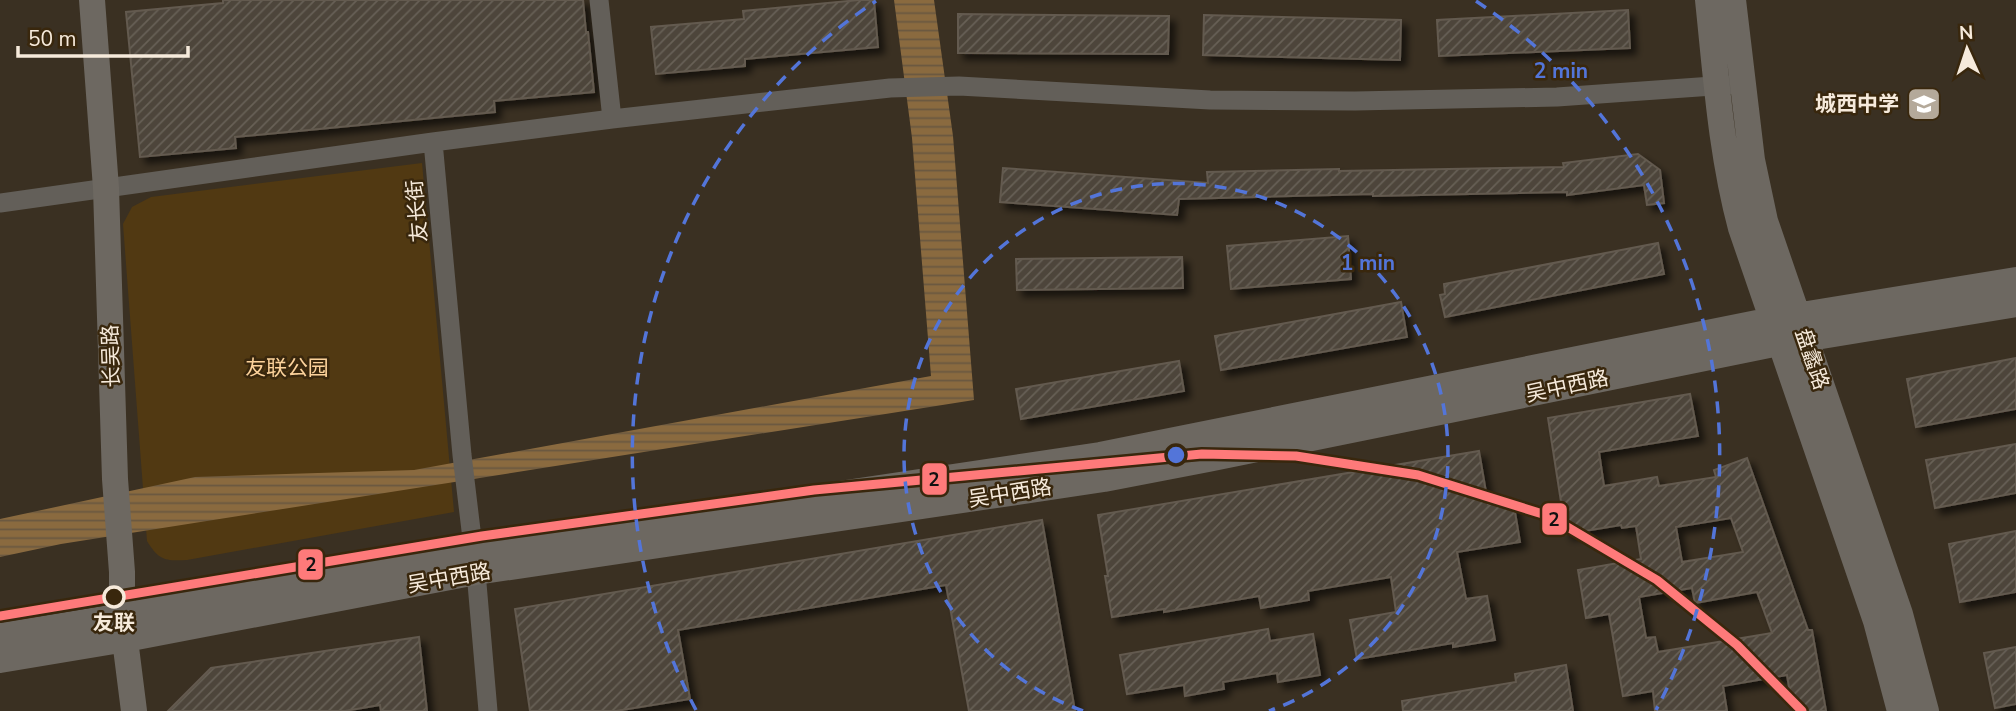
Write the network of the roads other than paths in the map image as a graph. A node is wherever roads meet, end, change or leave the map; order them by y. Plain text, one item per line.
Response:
1 (92, 0) edge
2 (599, 0) edge
3 (1708, 0) edge
4 (1733, 0) edge
5 (1730, 85) junction
6 (612, 119) junction
7 (433, 142) junction
8 (106, 188) junction
9 (0, 202) edge
10 (2016, 280) edge
11 (2016, 304) edge
12 (1788, 329) junction
13 (474, 561) junction
14 (124, 627) junction
15 (0, 636) edge
16 (0, 660) edge
17 (134, 711) edge
18 (488, 711) edge
19 (1900, 711) edge
20 (1926, 711) edge

1 - 8 main road, 长吴路
2 - 6 street
3 - 5 main road, 盘蠡路
4 - 5 main road, 盘蠡路
5 - 6 street
5 - 12 main road, 盘蠡路
6 - 7 street
7 - 8 street
7 - 13 street, 友长街
8 - 9 street
8 - 14 main road, 长吴路
10 - 12 main road, 吴中西路
11 - 12 main road, 吴中西路
12 - 13 main road, 吴中西路
12 - 19 main road, 盘蠡路
12 - 20 main road, 盘蠡路
13 - 14 main road, 吴中西路
13 - 18 street, 友长街
14 - 15 main road, 吴中西路
14 - 16 main road, 吴中西路
14 - 17 main road, 长吴路

